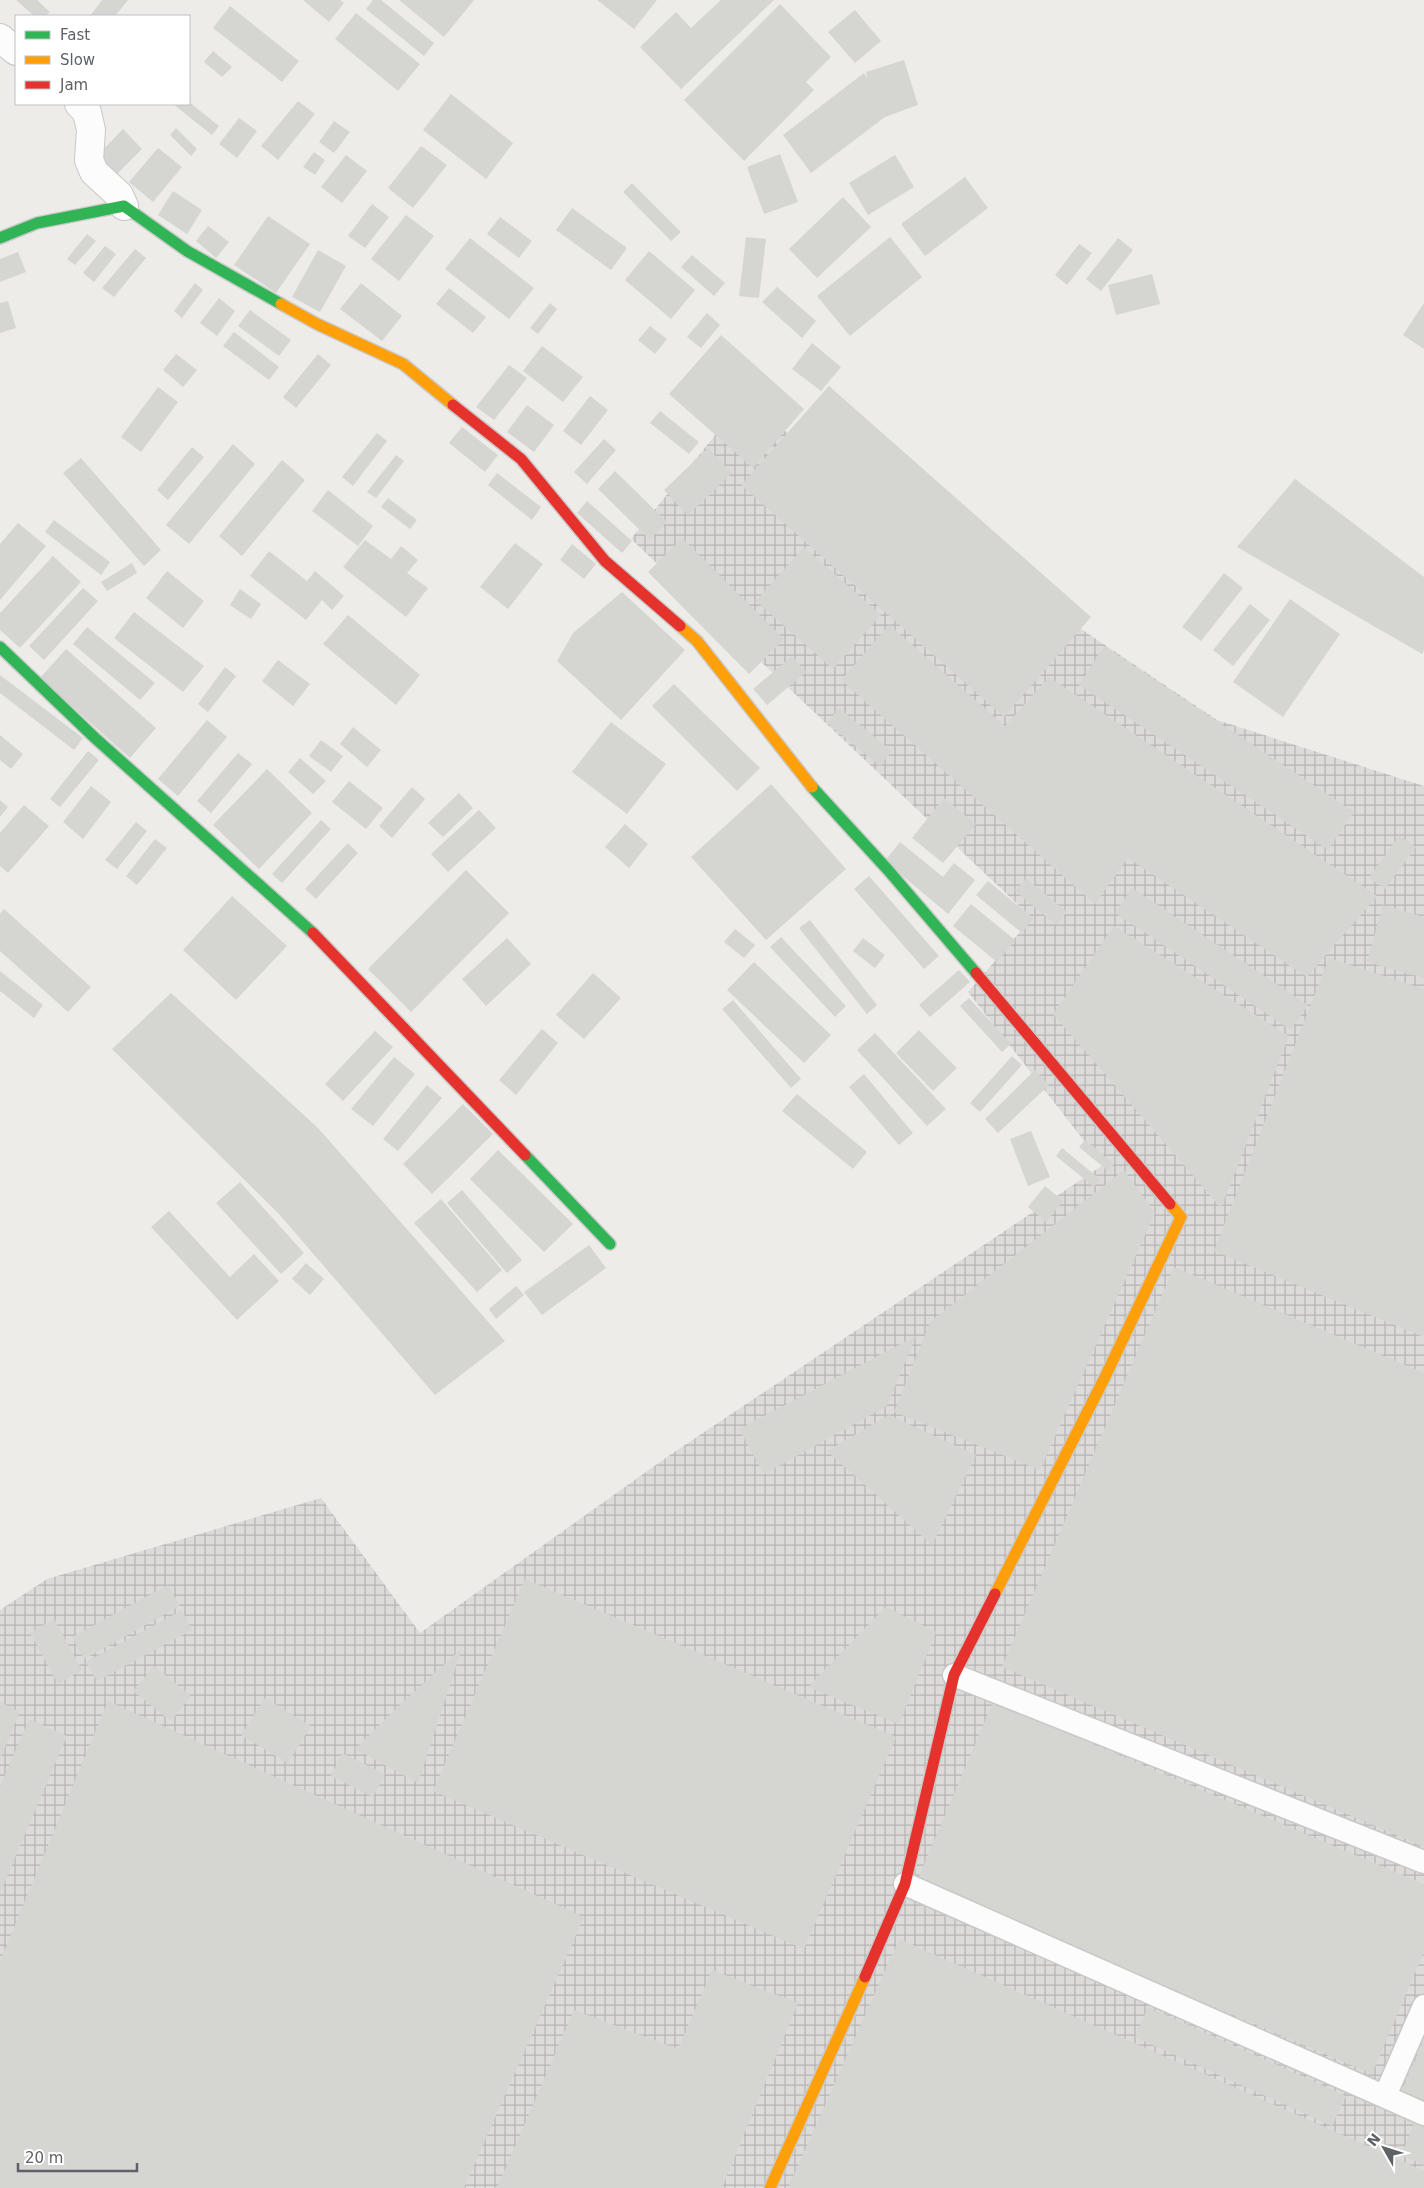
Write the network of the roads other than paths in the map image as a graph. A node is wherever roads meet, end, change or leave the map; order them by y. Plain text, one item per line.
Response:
1 (0, 38) edge
2 (15, 50) edge
3 (80, 105) edge
4 (124, 206) junction
5 (0, 238) edge
6 (0, 647) edge
7 (610, 1244) dead end
8 (954, 1675) junction
9 (1424, 1862) edge
10 (905, 1884) junction
11 (1424, 2006) edge
12 (1385, 2096) junction
13 (1424, 2114) edge
14 (770, 2188) edge

1 - 2 street
3 - 4 street
4 - 5 street
4 - 8 street
6 - 7 street
8 - 9 lane
8 - 10 street
10 - 12 lane
10 - 14 street
11 - 12 lane
12 - 13 lane

